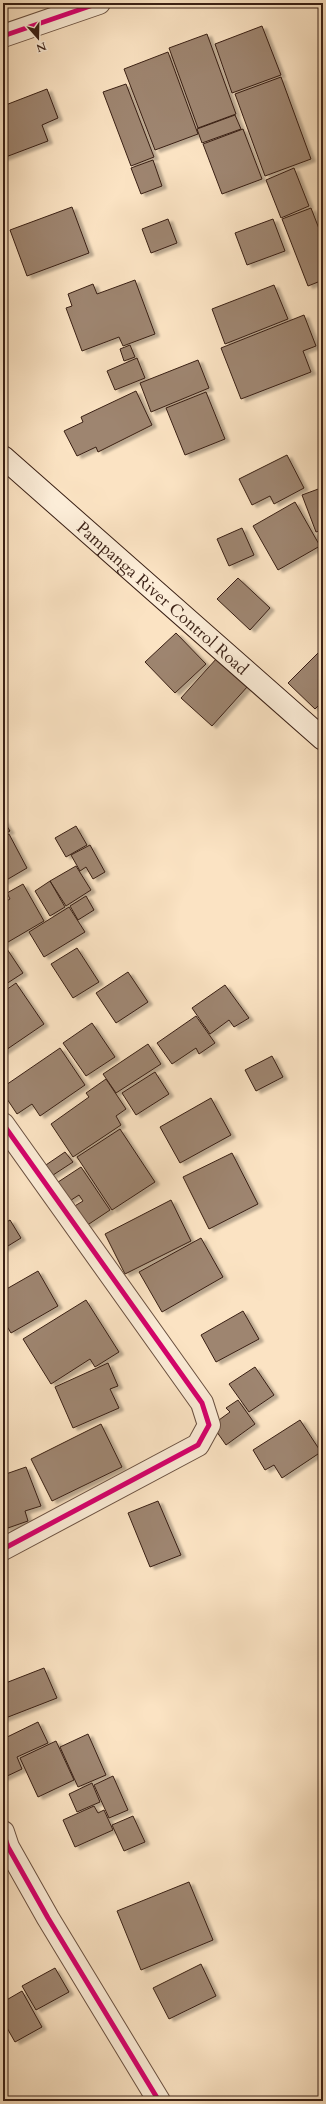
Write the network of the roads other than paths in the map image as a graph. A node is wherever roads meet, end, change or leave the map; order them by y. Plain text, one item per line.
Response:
1 (99, 3) edge
2 (3, 36) edge
3 (3, 456) edge
4 (323, 739) edge
5 (3, 1124) edge
6 (3, 1549) edge
7 (3, 1832) edge
8 (159, 2101) edge

1 - 2 street
3 - 4 street, Pampanga River Control Road
5 - 6 street
7 - 8 street

